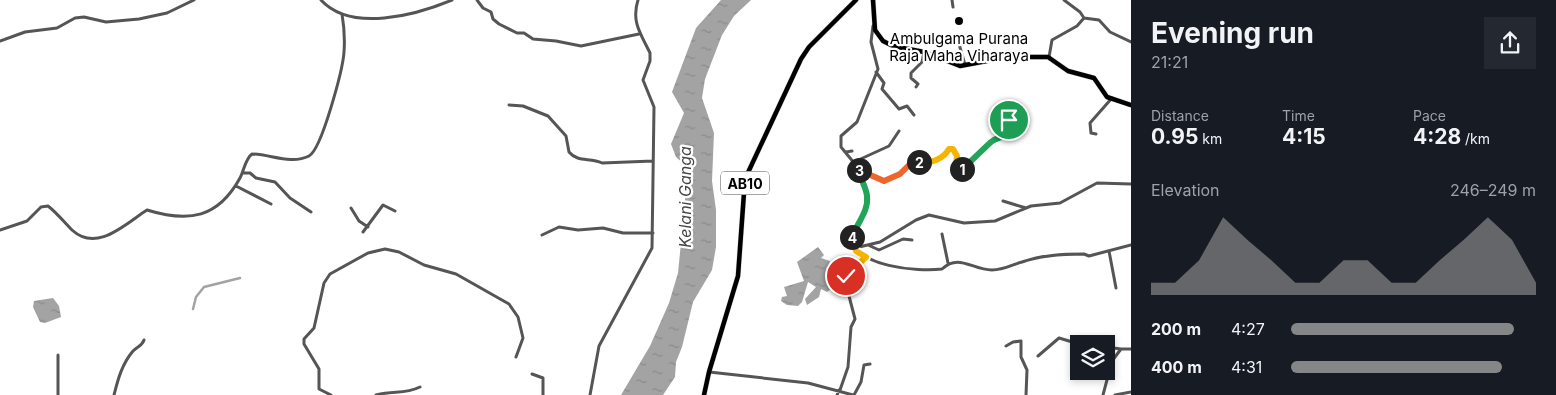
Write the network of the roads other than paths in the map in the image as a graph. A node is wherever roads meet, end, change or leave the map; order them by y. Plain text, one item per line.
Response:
1 (194, 0) edge
2 (321, 0) edge
3 (452, 0) edge
4 (477, 0) edge
5 (638, 0) edge
6 (856, 0) edge
7 (873, 0) edge
8 (952, 0) edge
9 (1064, 0) edge
10 (953, 7) dead end
11 (342, 14) junction
12 (1084, 18) junction
13 (873, 26) junction
14 (639, 34) junction
15 (0, 42) edge
16 (1131, 42) edge
17 (959, 44) dead end
18 (924, 52) junction
19 (1049, 57) junction
20 (965, 65) junction
21 (876, 72) junction
22 (916, 87) dead end
23 (1112, 98) junction
24 (509, 105) dead end
25 (1131, 105) edge
26 (1007, 112) dead end
27 (914, 115) dead end
28 (898, 131) dead end
29 (1096, 134) dead end
30 (852, 151) dead end
31 (846, 152) junction
32 (653, 161) junction
33 (854, 162) junction
34 (859, 169) junction
35 (243, 174) junction
36 (1131, 184) edge
37 (236, 186) junction
38 (1003, 201) dead end
39 (271, 204) dead end
40 (351, 208) dead end
41 (1026, 208) junction
42 (395, 211) dead end
43 (311, 212) dead end
44 (368, 227) junction
45 (0, 230) edge
46 (363, 232) dead end
47 (653, 233) junction
48 (942, 234) dead end
49 (542, 235) dead end
50 (912, 240) dead end
51 (867, 244) junction
52 (1131, 245) edge
53 (854, 248) junction
54 (1109, 251) junction
55 (866, 257) junction
56 (948, 263) junction
57 (1116, 288) dead end
58 (144, 340) dead end
59 (1070, 341) edge
60 (1006, 346) dead end
61 (1115, 348) edge
62 (1120, 349) junction
63 (1131, 349) edge
64 (58, 356) dead end
65 (1038, 356) dead end
66 (516, 357) dead end
67 (870, 364) dead end
68 (709, 372) junction
69 (532, 374) dead end
70 (420, 387) dead end
71 (839, 390) junction
72 (1131, 392) edge
73 (58, 395) edge
74 (114, 395) edge
75 (331, 395) edge
76 (376, 395) edge
77 (543, 395) edge
78 (590, 395) edge
79 (704, 395) edge
80 (838, 395) edge
81 (854, 395) edge
82 (1026, 395) edge
83 (1103, 395) edge
84 (1115, 395) edge

1 - 15 street
2 - 11 street
3 - 11 street
4 - 14 street
5 - 14 street
6 - 68 main road, AB10
7 - 13 main road
8 - 10 street
9 - 12 street
11 - 35 street
12 - 16 street
12 - 19 street
13 - 18 main road
13 - 21 street
14 - 32 street
17 - 20 street
18 - 20 main road
18 - 22 street
19 - 20 main road
19 - 23 main road
21 - 27 street
21 - 31 street
23 - 25 main road
23 - 29 street
24 - 32 street
26 - 34 street
28 - 33 street
30 - 31 street
31 - 33 street
32 - 47 street
33 - 34 street
34 - 53 street
35 - 37 street
35 - 43 street
36 - 41 street
37 - 39 street
37 - 45 street
38 - 41 street
40 - 44 street
41 - 51 street
42 - 44 street
44 - 46 street
47 - 49 street
47 - 78 street
48 - 56 street
50 - 51 street
51 - 53 street
52 - 54 street
53 - 55 street
54 - 56 street
54 - 57 street
55 - 56 street
55 - 71 street
58 - 74 street
59 - 65 street
60 - 82 street
61 - 62 street
62 - 63 street
62 - 83 street
64 - 73 street
66 - 75 street
67 - 81 street
68 - 71 street
68 - 79 main road, AB10
69 - 77 street
70 - 76 street
71 - 80 street
71 - 81 street
72 - 84 street

